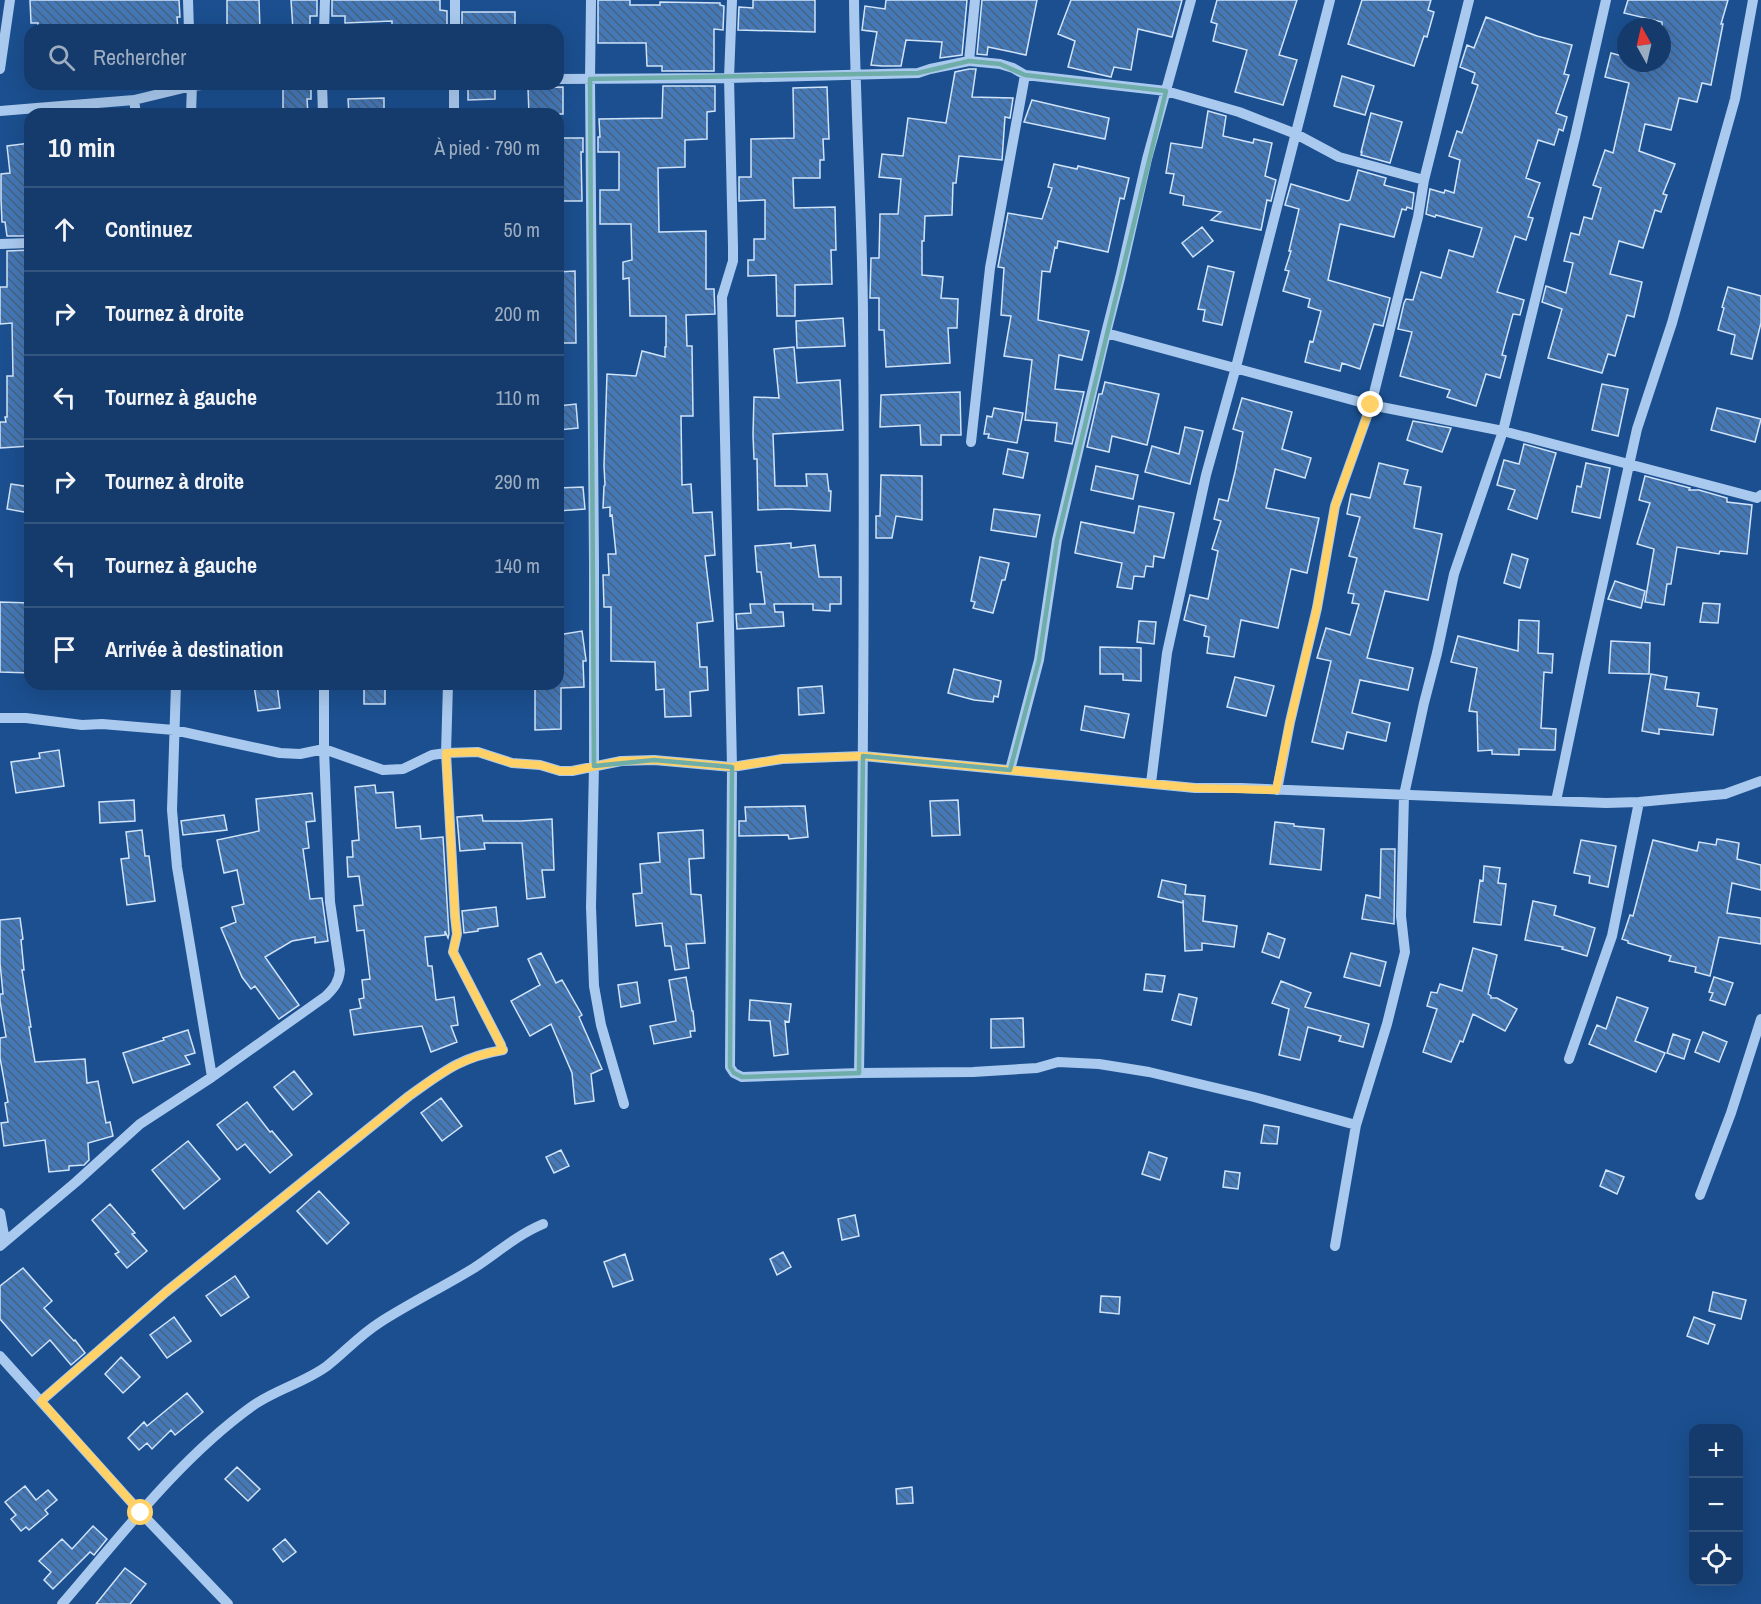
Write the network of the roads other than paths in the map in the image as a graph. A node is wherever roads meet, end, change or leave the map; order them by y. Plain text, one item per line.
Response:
1 (10, 0) edge
2 (188, 0) edge
3 (325, 0) edge
4 (455, 0) edge
5 (591, 0) edge
6 (732, 0) edge
7 (854, 0) edge
8 (975, 0) edge
9 (1191, 0) edge
10 (1330, 0) edge
11 (1470, 0) edge
12 (1606, 0) edge
13 (1753, 0) edge
14 (189, 24) edge
15 (324, 24) edge
16 (454, 24) edge
17 (969, 61) junction
18 (0, 69) edge
19 (1025, 75) junction
20 (854, 76) junction
21 (729, 78) junction
22 (564, 79) edge
23 (590, 79) junction
24 (173, 90) edge
25 (192, 90) edge
26 (322, 90) edge
27 (454, 90) edge
28 (1166, 91) junction
29 (134, 100) junction
30 (37, 108) edge
31 (135, 108) edge
32 (191, 108) edge
33 (323, 108) edge
34 (454, 108) edge
35 (24, 109) edge
36 (0, 111) edge
37 (1296, 134) junction
38 (1424, 180) junction
39 (24, 243) edge
40 (0, 244) edge
41 (1106, 333) junction
42 (1236, 367) junction
43 (1371, 405) junction
44 (1503, 431) junction
45 (971, 442) dead end
46 (1629, 464) junction
47 (1761, 495) edge
48 (176, 690) edge
49 (324, 690) edge
50 (448, 690) edge
51 (0, 718) edge
52 (174, 730) junction
53 (324, 749) junction
54 (446, 753) junction
55 (864, 756) junction
56 (594, 766) junction
57 (732, 767) junction
58 (1010, 770) junction
59 (1761, 781) edge
60 (1151, 783) junction
61 (1276, 790) junction
62 (1404, 795) junction
63 (1556, 801) junction
64 (1639, 802) junction
65 (1761, 1019) edge
66 (1569, 1059) dead end
67 (859, 1073) junction
68 (212, 1077) junction
69 (624, 1104) dead end
70 (1356, 1125) junction
71 (1700, 1195) dead end
72 (0, 1213) edge
73 (543, 1224) dead end
74 (3, 1244) edge
75 (1335, 1246) dead end
76 (0, 1356) edge
77 (41, 1401) junction
78 (141, 1513) junction
79 (62, 1604) edge
80 (228, 1604) edge

1 - 18 street
2 - 14 street
3 - 15 street
4 - 16 street
5 - 23 street
6 - 21 street
7 - 20 street
8 - 17 street
9 - 28 street
10 - 37 street
11 - 38 street
12 - 44 street
13 - 46 street
17 - 19 street
17 - 20 street
19 - 28 street
19 - 45 street
20 - 21 street
20 - 55 street
21 - 23 street
21 - 57 street
22 - 23 street
23 - 56 street
24 - 29 street
25 - 32 street
26 - 33 street
27 - 34 street
28 - 37 street
28 - 41 street
29 - 30 street
29 - 31 street
35 - 36 street
37 - 38 street
37 - 42 street
38 - 43 street
39 - 40 street
41 - 42 street
41 - 58 street
42 - 43 street
42 - 60 street
43 - 44 street
43 - 61 street
44 - 46 street
44 - 62 street
46 - 47 street
46 - 63 street
48 - 52 street
49 - 53 street
50 - 54 street
51 - 52 street
52 - 53 street
52 - 68 street
53 - 54 street
53 - 68 street
54 - 56 street
54 - 77 street
55 - 57 street
55 - 58 street
55 - 67 street
56 - 57 street
56 - 69 street
57 - 67 street
58 - 60 street
59 - 64 street
60 - 61 street
61 - 62 street
62 - 63 street
62 - 70 street
63 - 64 street
64 - 66 street
65 - 71 street
67 - 70 street
68 - 74 street
70 - 75 street
72 - 74 street
73 - 78 street
76 - 77 street
77 - 78 street
78 - 79 street
78 - 80 street

